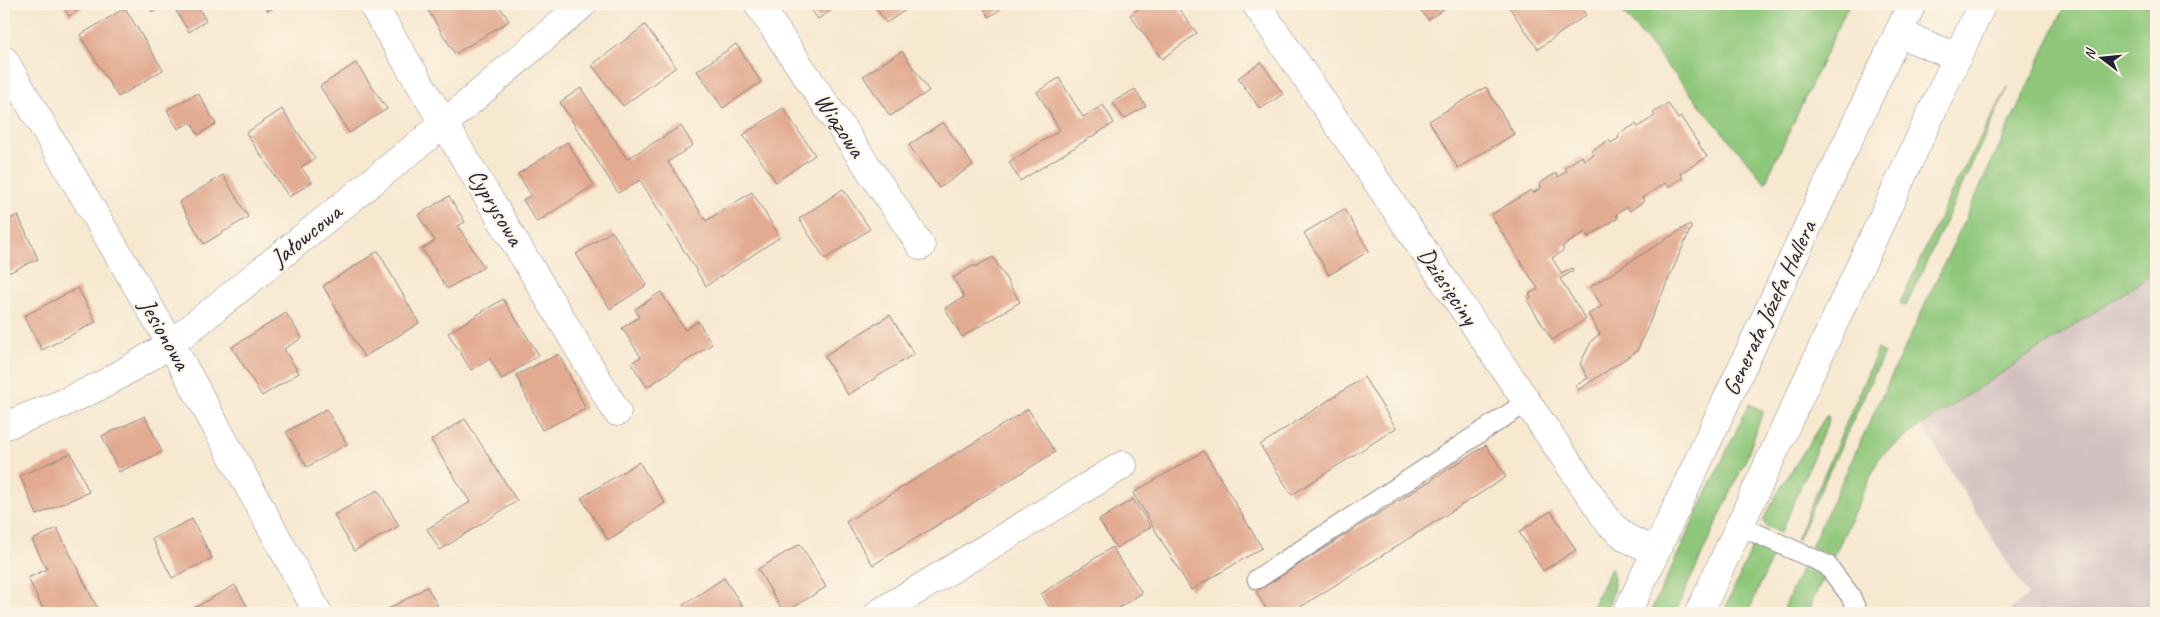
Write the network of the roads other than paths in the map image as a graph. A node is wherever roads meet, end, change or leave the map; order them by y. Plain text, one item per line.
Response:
1 (372, 4) edge
2 (583, 4) edge
3 (758, 4) edge
4 (1256, 4) edge
5 (1912, 4) edge
6 (1982, 4) edge
7 (1898, 33) junction
8 (1957, 57) junction
9 (4, 60) edge
10 (446, 123) junction
11 (921, 246) dead end
12 (171, 344) junction
13 (1527, 402) junction
14 (617, 412) dead end
15 (4, 426) edge
16 (1123, 465) dead end
17 (1738, 525) junction
18 (1656, 551) junction
19 (1257, 579) dead end
20 (318, 613) edge
21 (879, 613) edge
22 (1627, 613) edge
23 (1699, 613) edge
24 (1858, 613) edge

1 - 10 street, Cyprysowa
2 - 10 street, Jałowcowa
3 - 11 street, Wiązowa
4 - 13 street, Dziesięciny
5 - 7 street, Generała Józefa Hallera
6 - 8 street
7 - 8 street
7 - 18 street, Generała Józefa Hallera
8 - 17 street
9 - 12 street, Jesionowa
10 - 12 street, Jałowcowa
10 - 14 street, Cyprysowa
12 - 15 street, Jałowcowa
12 - 20 street, Jesionowa
13 - 18 street, Dziesięciny
13 - 19 lane
16 - 21 street
17 - 23 street
17 - 24 lane
18 - 22 street, Generała Józefa Hallera

